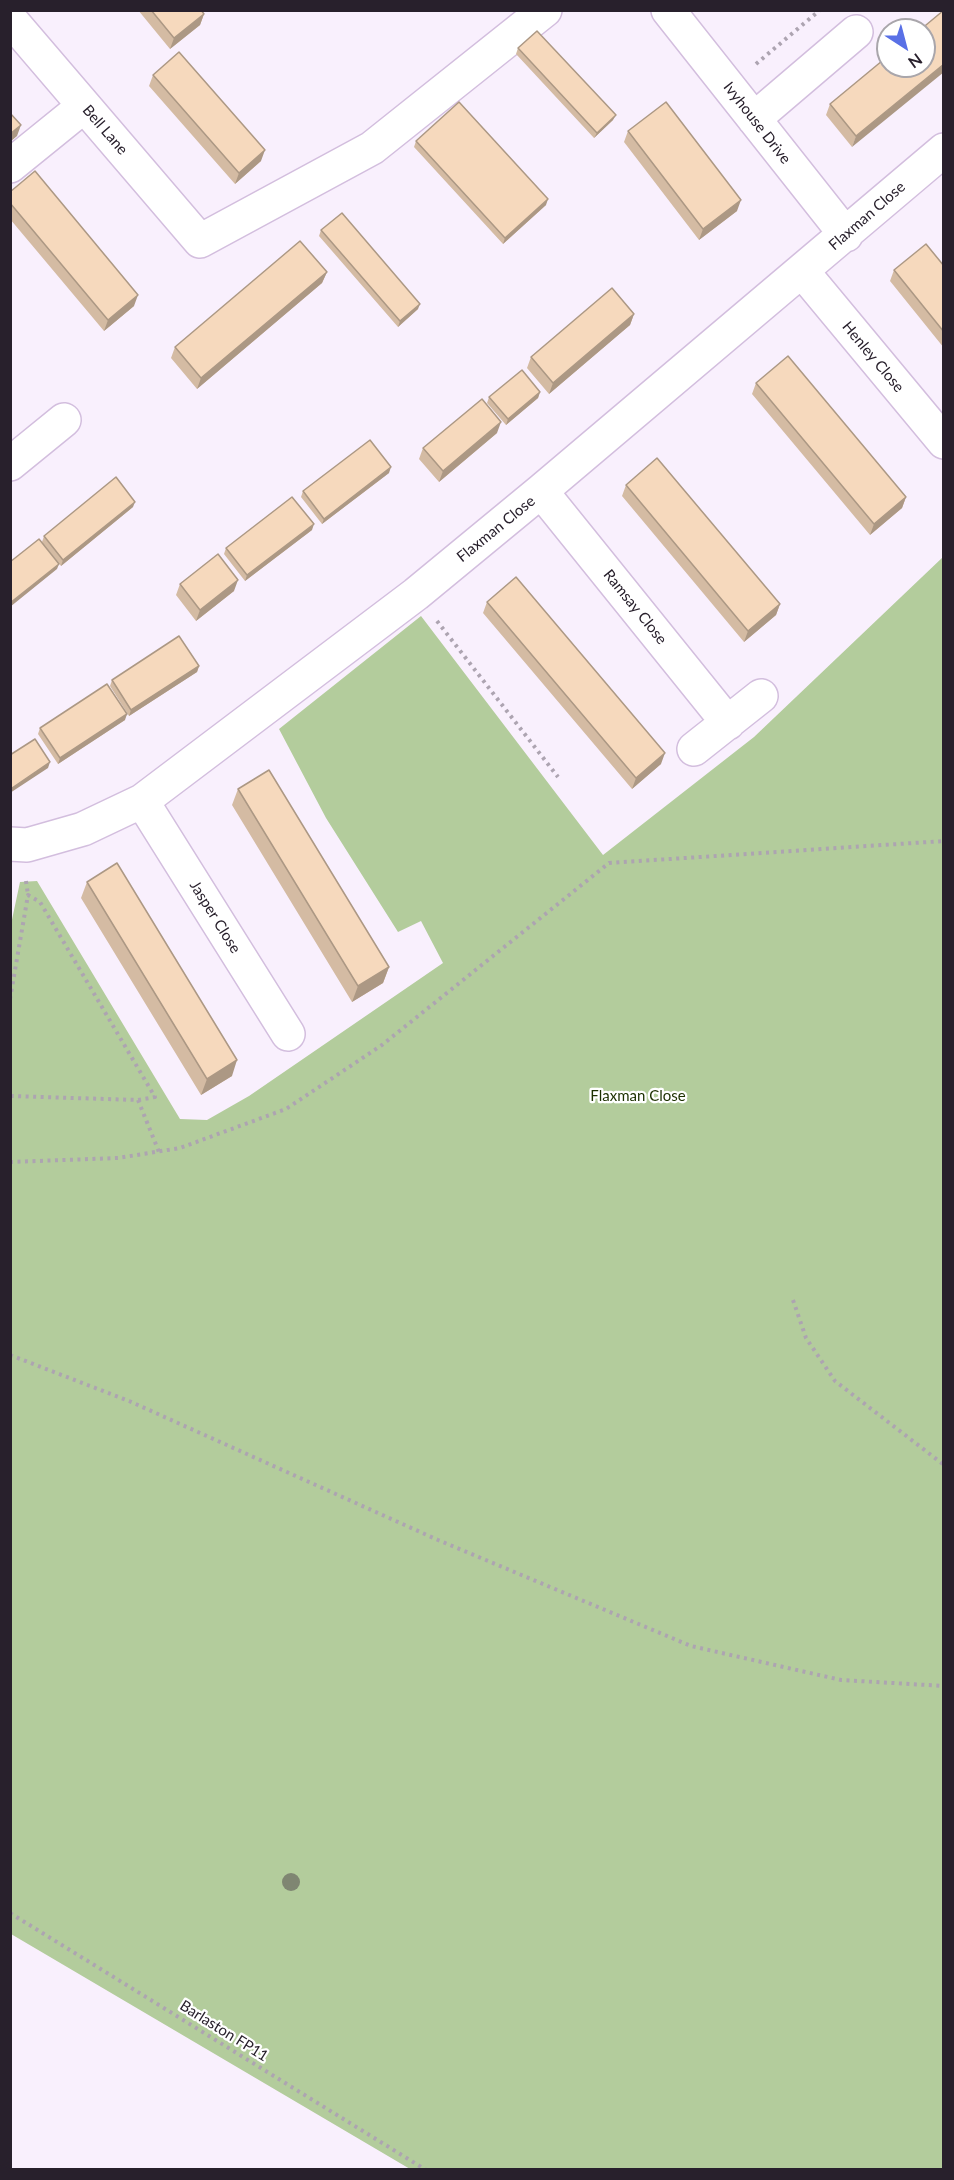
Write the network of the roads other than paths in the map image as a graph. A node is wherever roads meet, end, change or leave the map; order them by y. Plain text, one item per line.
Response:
1 (545, 10) edge
2 (668, 10) edge
3 (10, 19) edge
4 (855, 32) dead end
5 (84, 106) junction
6 (754, 119) junction
7 (944, 150) edge
8 (10, 166) edge
9 (846, 235) junction
10 (802, 271) junction
11 (64, 420) dead end
12 (944, 442) edge
13 (10, 464) edge
14 (541, 491) junction
15 (761, 696) dead end
16 (728, 723) junction
17 (694, 748) dead end
18 (142, 801) junction
19 (10, 843) edge
20 (287, 1034) dead end

1 - 5 street, Bell Lane
2 - 6 street, Ivyhouse Drive
3 - 5 street, Bell Lane
4 - 6 street
5 - 8 street
6 - 9 street, Ivyhouse Drive
7 - 9 street, Flaxman Close
9 - 10 street, Flaxman Close
10 - 12 street, Henley Close
10 - 14 street, Flaxman Close
11 - 13 street
14 - 16 street, Ramsay Close
14 - 18 street, Flaxman Close
15 - 16 street
16 - 17 street
18 - 19 street, Flaxman Close
18 - 20 street, Jasper Close

